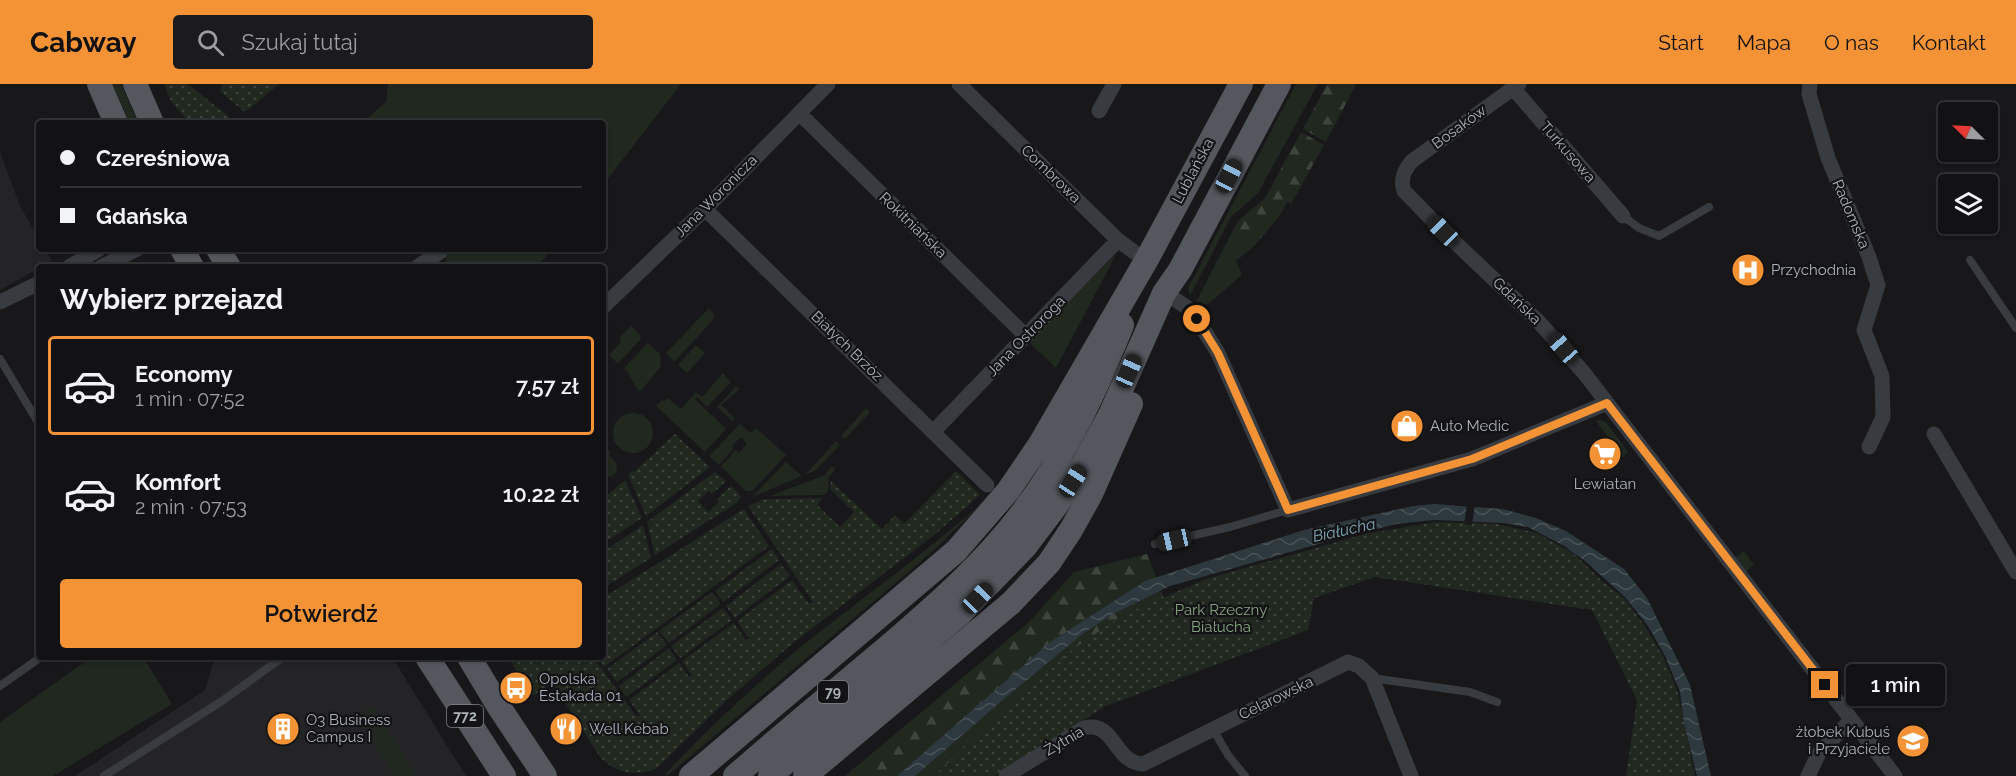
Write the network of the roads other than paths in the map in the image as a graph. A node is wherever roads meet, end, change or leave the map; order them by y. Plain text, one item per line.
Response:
1 (99, 84) edge
2 (135, 84) edge
3 (828, 84) edge
4 (959, 84) edge
5 (1114, 84) edge
6 (1279, 84) edge
7 (1810, 84) edge
8 (1238, 85) edge
9 (1516, 86) edge
10 (1099, 111) dead end
11 (799, 113) junction
12 (115, 120) edge
13 (151, 120) edge
14 (1403, 174) joint
15 (1709, 207) dead end
16 (705, 209) junction
17 (1623, 216) joint
18 (1118, 240) junction
19 (94, 252) edge
20 (131, 252) edge
21 (440, 252) edge
22 (1147, 259) junction
23 (1970, 260) dead end
24 (74, 264) edge
25 (107, 264) edge
26 (422, 264) edge
27 (1180, 270) junction
28 (36, 284) edge
29 (36, 291) edge
30 (1176, 300) junction
31 (3, 301) edge
32 (606, 304) edge
33 (2016, 328) edge
34 (1026, 336) junction
35 (0, 359) edge
36 (1607, 403) junction
37 (36, 419) edge
38 (933, 432) junction
39 (1934, 434) dead end
40 (1869, 447) dead end
41 (987, 485) dead end
42 (1288, 510) junction
43 (1155, 544) dead end
44 (2016, 572) edge
45 (939, 618) junction
46 (37, 660) edge
47 (279, 660) edge
48 (429, 660) edge
49 (471, 660) edge
50 (1372, 678) junction
51 (0, 686) edge
52 (1497, 702) dead end
53 (1851, 720) junction
54 (1093, 726) joint
55 (1213, 729) junction
56 (530, 753) junction
57 (703, 772) edge
58 (1015, 774) edge
59 (104, 776) edge
60 (504, 776) edge
61 (545, 776) edge
62 (552, 776) edge
63 (735, 776) edge
64 (770, 776) edge
65 (805, 776) edge
66 (1245, 776) edge
67 (1411, 776) edge
68 (1808, 776) edge
69 (1895, 776) edge

1 - 12 main road
2 - 13 main road
3 - 11 street, Jana Woronicza
4 - 18 street, Combrowa
5 - 10 street
6 - 27 main road, 79
7 - 40 street, Radomska
8 - 22 main road, Lublańska / 79
9 - 14 street, Bosaków
9 - 17 street, Turkusowa
11 - 16 street, Jana Woronicza
11 - 34 street, Rokitniańska
14 - 36 street, Gdańska
15 - 17 lane
16 - 32 street, Jana Woronicza
16 - 38 street, Białych Brzóz
18 - 22 street, Combrowa
18 - 34 street, Jana Ostroroga
19 - 24 street
20 - 25 street
21 - 26 street
22 - 45 main road, 79
22 - 57 main road
23 - 33 lane
27 - 30 main road
27 - 45 main road, 79
28 - 31 street
29 - 31 street
30 - 42 street
30 - 65 main road
34 - 38 street, Jana Ostroroga
35 - 37 lane
36 - 42 street
36 - 53 street, Gdańska
38 - 41 street, Białych Brzóz
39 - 44 street
42 - 43 lane
45 - 63 main road, 79
45 - 64 main road, 79
46 - 51 lane
47 - 59 lane
48 - 60 main road, 772
49 - 56 main road, 772
50 - 52 lane
50 - 55 street, Celarowska
50 - 67 street
53 - 68 street
53 - 69 street, Gdańska
54 - 55 street, Celarowska
54 - 58 street, Żytnia
55 - 66 lane
56 - 61 main road, 772
56 - 62 main road

